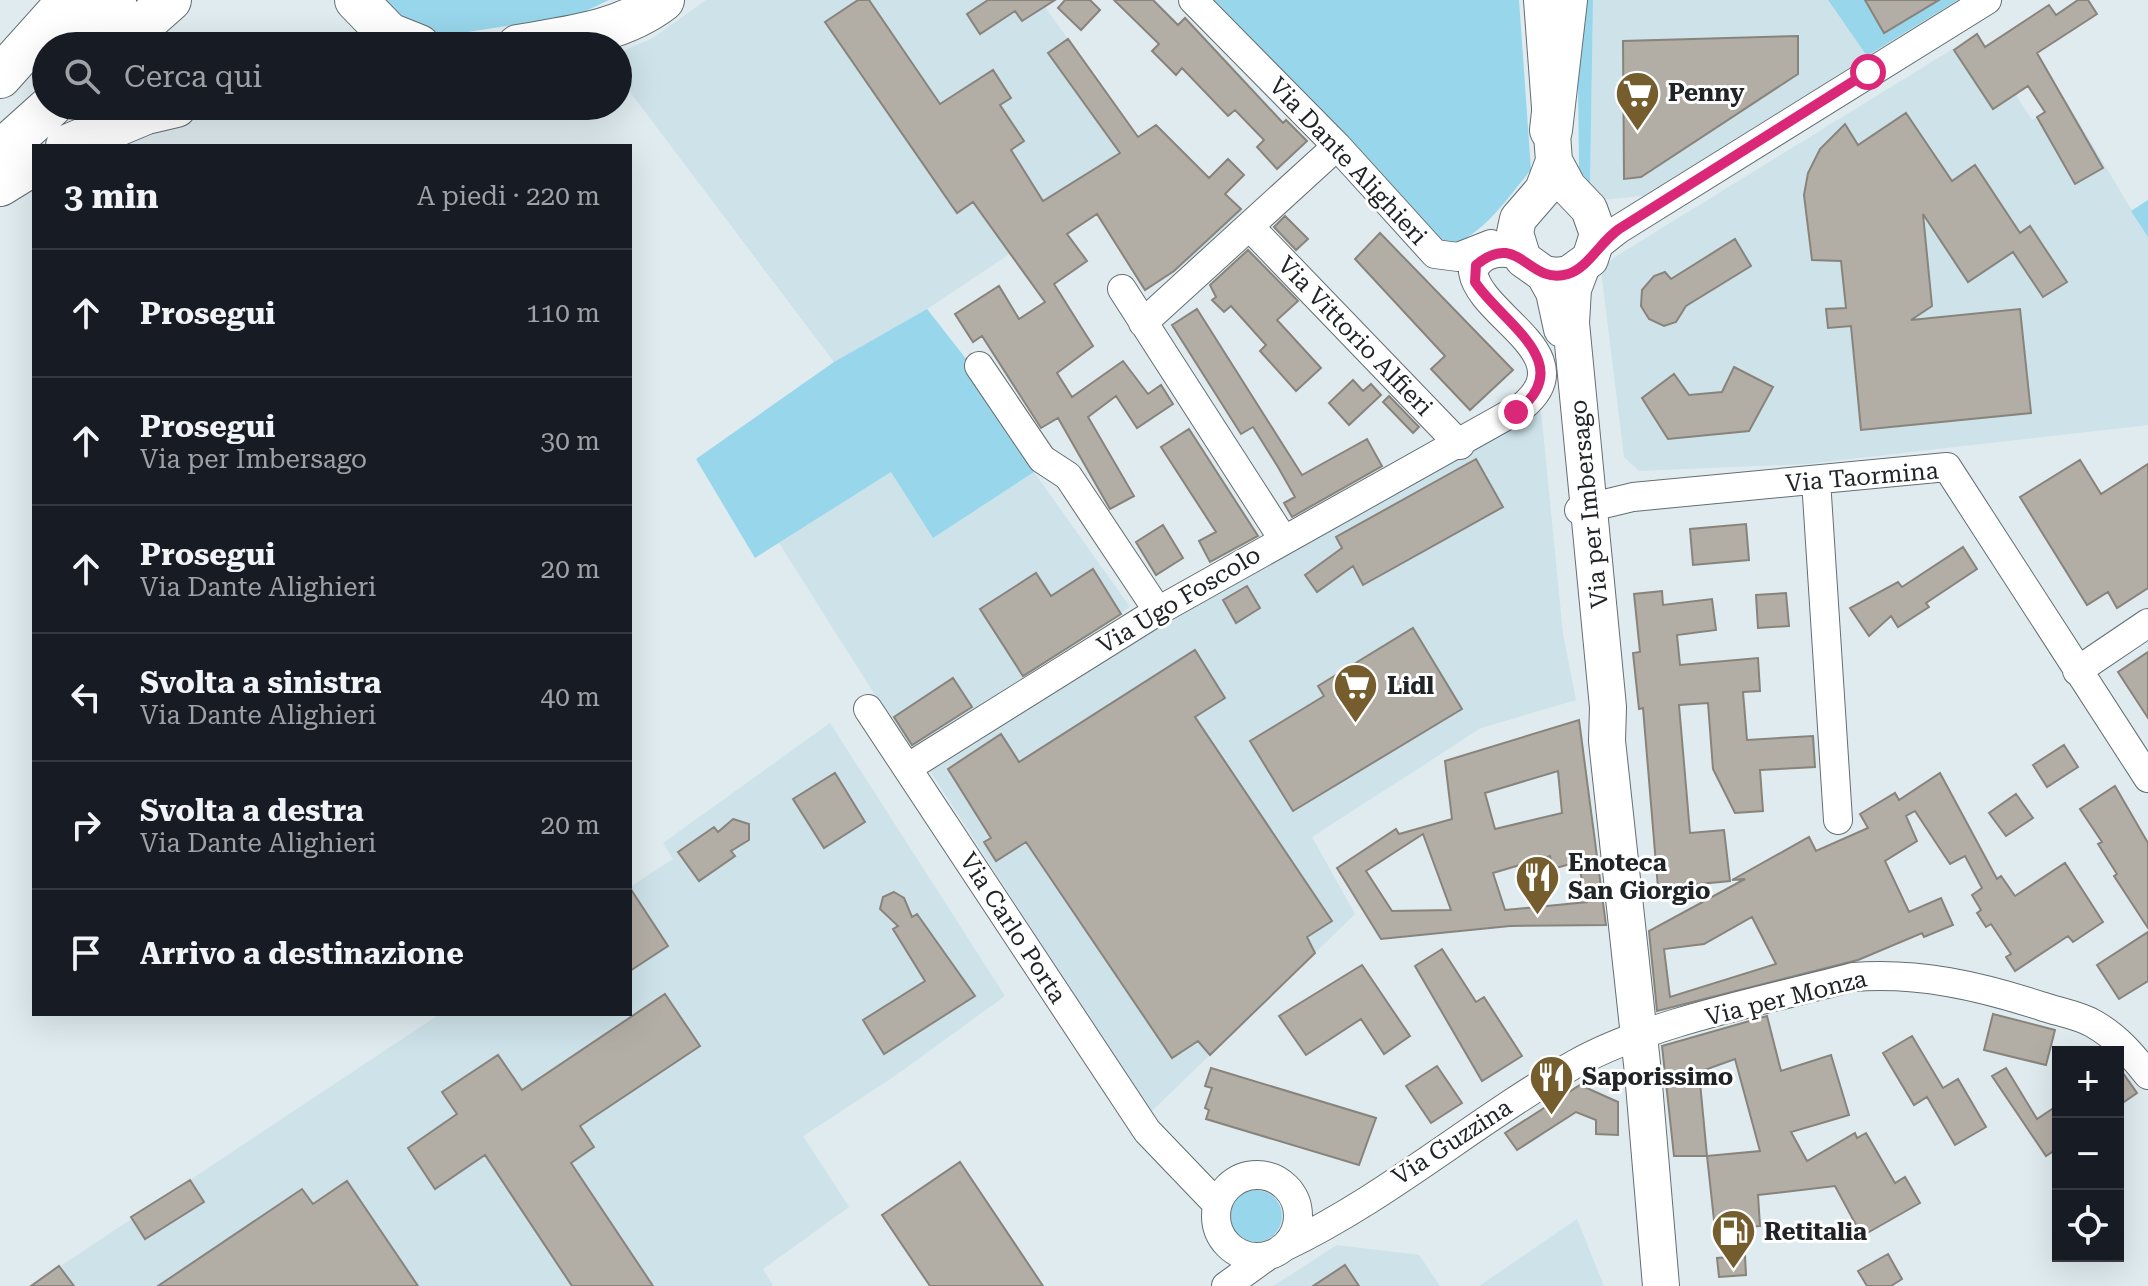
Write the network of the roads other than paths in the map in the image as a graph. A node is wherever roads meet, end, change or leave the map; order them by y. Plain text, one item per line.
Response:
1 (69, 0) edge
2 (115, 0) edge
3 (170, 0) edge
4 (356, 0) edge
5 (663, 0) edge
6 (1193, 0) edge
7 (1542, 0) edge
8 (1566, 0) edge
9 (1987, 0) edge
10 (40, 32) edge
11 (79, 32) edge
12 (134, 32) edge
13 (387, 32) edge
14 (590, 32) edge
15 (32, 41) edge
16 (32, 73) edge
17 (0, 77) edge
18 (0, 102) edge
19 (35, 120) edge
20 (129, 120) edge
21 (72, 144) edge
22 (1337, 146) junction
23 (1553, 146) junction
24 (0, 152) edge
25 (32, 165) edge
26 (0, 185) edge
27 (1584, 204) junction
28 (1527, 209) junction
29 (1634, 220) junction
30 (1250, 227) junction
31 (1588, 257) junction
32 (1533, 266) junction
33 (1122, 289) dead end
34 (1143, 323) junction
35 (979, 366) dead end
36 (1460, 445) junction
37 (1816, 480) junction
38 (1585, 498) junction
39 (1283, 539) junction
40 (1158, 611) junction
41 (2148, 623) edge
42 (2077, 671) junction
43 (868, 709) dead end
44 (907, 768) junction
45 (2148, 778) edge
46 (1838, 820) dead end
47 (1639, 1036) junction
48 (2148, 1075) edge
49 (1159, 1147) junction
50 (1241, 1178) junction
51 (1217, 1204) junction
52 (1296, 1205) junction
53 (1352, 1208) junction
54 (1276, 1251) junction
55 (1238, 1253) junction
56 (1224, 1286) edge
57 (1661, 1286) edge

1 - 10 highway
2 - 11 highway
3 - 12 highway
4 - 13 highway
5 - 14 highway
6 - 22 street, Via Dante Alighieri
7 - 23 main road, Via per Imbersago
8 - 23 highway
9 - 29 street
15 - 17 highway
16 - 18 highway
19 - 24 highway
20 - 21 highway
22 - 28 street, Via Dante Alighieri
22 - 30 street
23 - 27 main road, Via per Imbersago
23 - 28 main road, Via per Imbersago
25 - 26 highway
27 - 28 main road
27 - 29 street
27 - 31 main road, Via per Imbersago
28 - 32 main road, Via per Imbersago
29 - 31 street
30 - 34 street
30 - 36 street, Via Vittorio Alfieri
31 - 32 main road
31 - 38 main road, Via per Imbersago
32 - 36 street
32 - 38 main road, Via per Imbersago
33 - 34 street
34 - 39 street
35 - 40 street
36 - 39 street, Via Ugo Foscolo
37 - 38 street, Via Taormina
37 - 42 street, Via Taormina
37 - 46 street
38 - 47 main road, Via per Imbersago
39 - 40 street, Via Ugo Foscolo
40 - 44 street, Via Ugo Foscolo
41 - 42 street
42 - 45 street
43 - 44 street, Via Carlo Porta
44 - 49 street, Via Carlo Porta
47 - 48 street, Via per Monza
47 - 53 street, Via Guzzina
47 - 57 main road, Via per Imbersago
49 - 50 street, Via Carlo Porta
49 - 51 street, Via Carlo Porta
50 - 51 street
50 - 52 street
51 - 55 street
52 - 53 street, Via Guzzina
52 - 54 street
53 - 54 street, Via Guzzina
54 - 55 street
54 - 56 street, Via Guzzina
55 - 56 street, Via Guzzina

